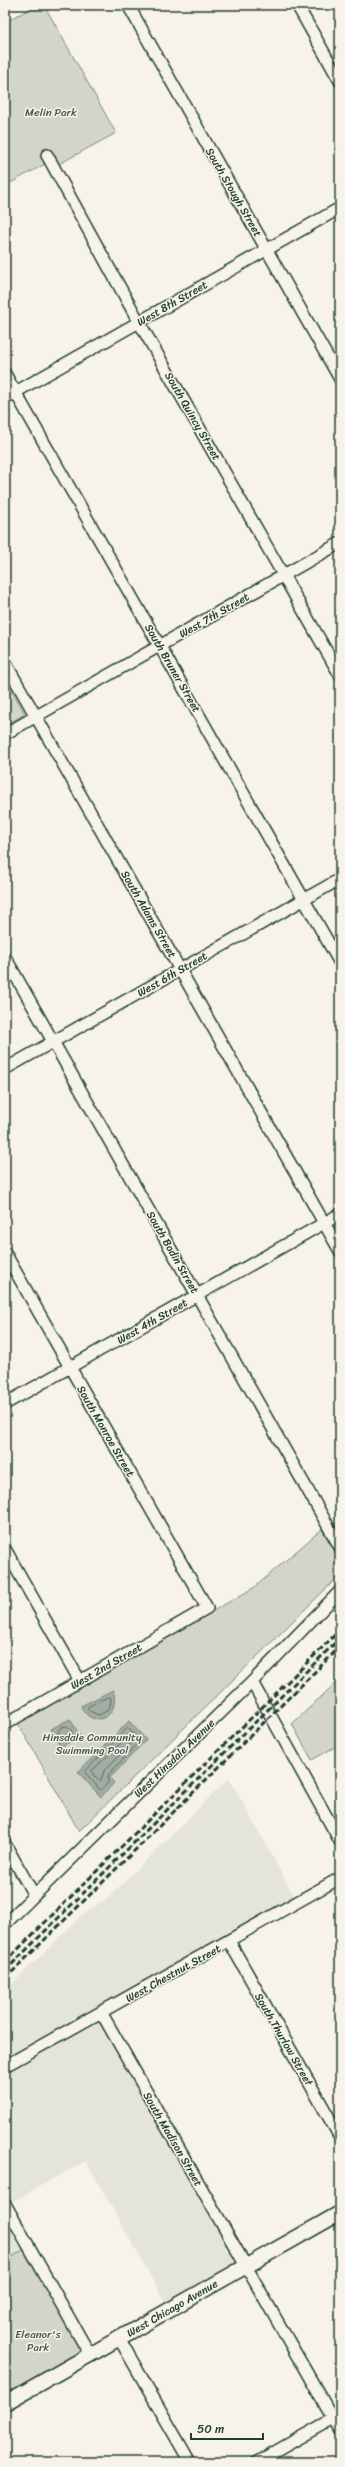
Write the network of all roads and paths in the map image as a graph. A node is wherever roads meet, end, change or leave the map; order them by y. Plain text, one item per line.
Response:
1 (128, 5) edge
2 (297, 5) edge
3 (340, 81) edge
4 (47, 155) dead end
5 (340, 208) edge
6 (266, 249) junction
7 (139, 322) junction
8 (5, 374) edge
9 (340, 379) edge
10 (16, 392) junction
11 (5, 398) edge
12 (340, 543) edge
13 (283, 575) junction
14 (160, 646) junction
15 (5, 662) edge
16 (340, 675) edge
17 (36, 716) junction
18 (5, 734) edge
19 (340, 879) edge
20 (304, 899) junction
21 (5, 957) edge
22 (340, 963) edge
23 (180, 970) junction
24 (53, 1042) junction
25 (5, 1069) edge
26 (340, 1214) edge
27 (324, 1223) junction
28 (340, 1251) edge
29 (5, 1253) edge
30 (197, 1295) junction
31 (70, 1367) junction
32 (5, 1404) edge
33 (340, 1546) edge
34 (5, 1549) edge
35 (340, 1590) edge
36 (207, 1608) joint
37 (80, 1681) junction
38 (252, 1682) junction
39 (5, 1724) edge
40 (340, 1841) edge
41 (5, 1844) edge
42 (340, 1878) edge
43 (34, 1895) junction
44 (5, 1924) edge
45 (229, 1941) junction
46 (101, 2012) junction
47 (5, 2066) edge
48 (340, 2137) edge
49 (5, 2204) edge
50 (340, 2213) edge
51 (246, 2266) junction
52 (119, 2338) junction
53 (90, 2355) junction
54 (5, 2403) edge
55 (333, 2419) junction
56 (340, 2431) edge
57 (190, 2462) edge
58 (257, 2462) edge

1 - 6 street, South Stough Street
2 - 3 street
4 - 7 street, South Quincy Street
5 - 6 street, West 8th Street
6 - 7 street, West 8th Street
6 - 9 street, South Stough Street
7 - 10 street, West 8th Street
7 - 13 street, South Quincy Street
8 - 10 street, South Bruner Street
10 - 11 street, West 8th Street
10 - 14 street, South Bruner Street
12 - 13 street, West 7th Street
13 - 14 street, West 7th Street
13 - 16 street, South Quincy Street
14 - 17 street, West 7th Street
14 - 20 street, South Bruner Street
15 - 17 street, South Adams Street
17 - 18 street, West 7th Street
17 - 23 street, South Adams Street
19 - 20 street, West 6th Street
20 - 22 street, South Bruner Street
20 - 23 street, West 6th Street
21 - 24 street, South Bodin Street
23 - 24 street, West 6th Street
23 - 27 street, South Adams Street
24 - 25 street, West 6th Street
24 - 30 street, South Bodin Street
26 - 27 street, West 4th Street
27 - 28 street, South Adams Street
27 - 30 street, West 4th Street
29 - 31 street, South Monroe Street
30 - 31 street, West 4th Street
30 - 33 street, South Bodin Street
31 - 32 street, West 4th Street
31 - 36 street, South Monroe Street
34 - 37 street
35 - 38 street, West Hinsdale Avenue
36 - 37 street, West 2nd Street
37 - 39 street, West 2nd Street
38 - 40 street
38 - 43 street, West Hinsdale Avenue
41 - 43 street
42 - 45 street, West Chestnut Street
43 - 44 street, West Hinsdale Avenue
45 - 46 street, West Chestnut Street
45 - 48 street, South Thurlow Street
46 - 47 street, West Chestnut Street
46 - 51 street, South Madison Street
49 - 53 street
50 - 51 main road, West Chicago Avenue
51 - 52 main road, West Chicago Avenue
51 - 55 street, South Madison Street
52 - 53 main road, West Chicago Avenue
52 - 57 street
53 - 54 main road, West Chicago Avenue
55 - 56 street, South Madison Street
55 - 58 street

